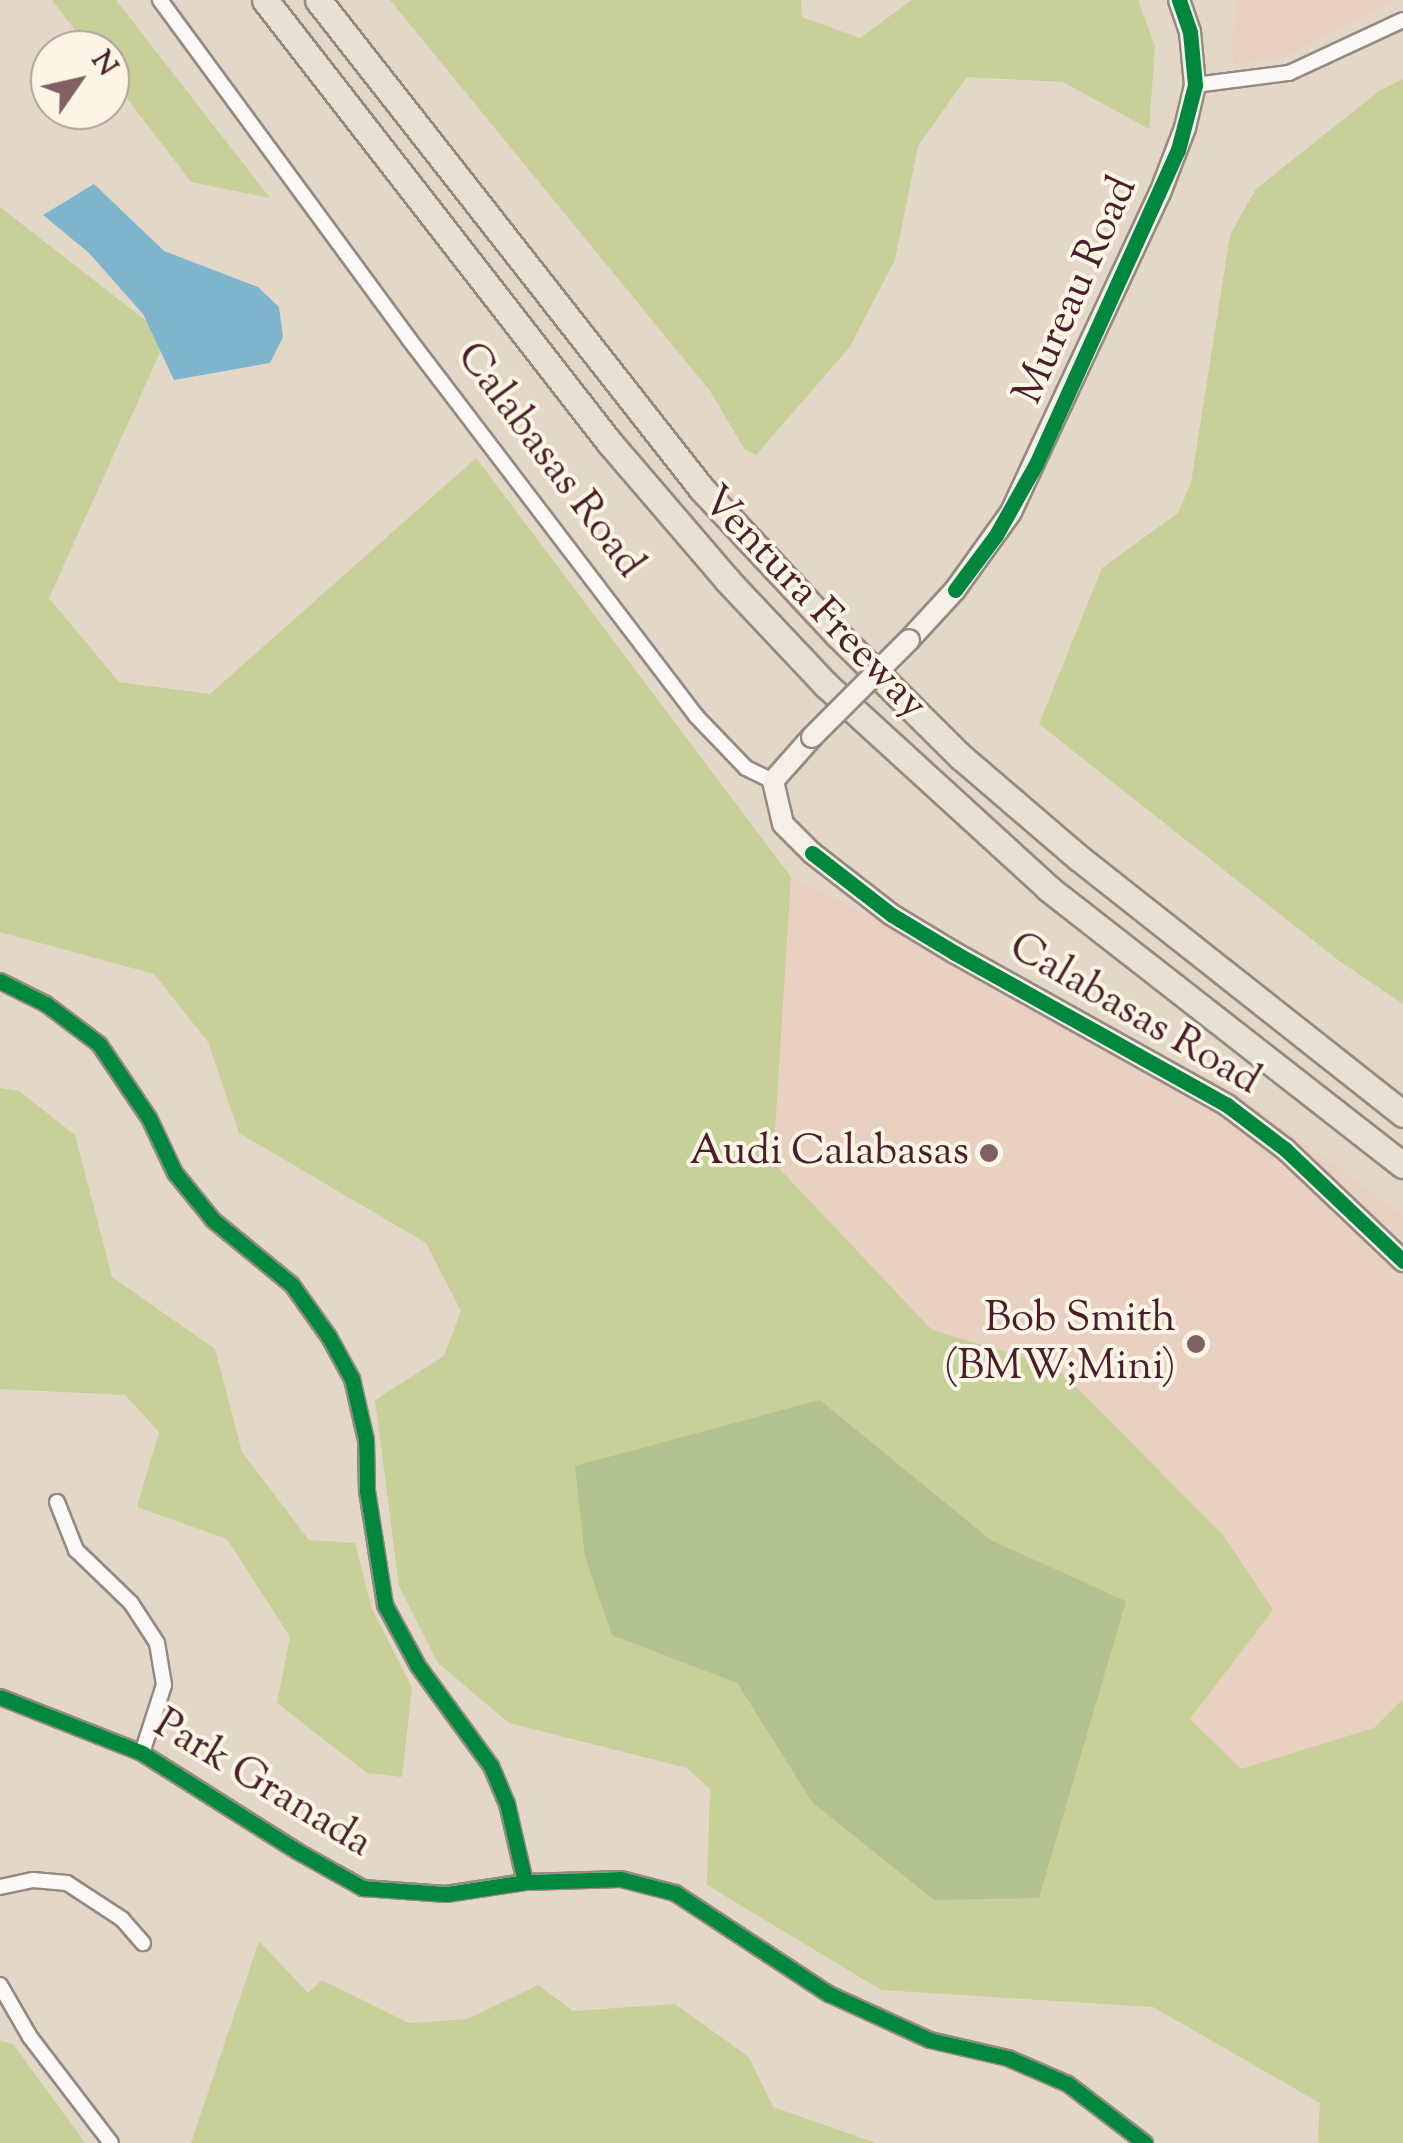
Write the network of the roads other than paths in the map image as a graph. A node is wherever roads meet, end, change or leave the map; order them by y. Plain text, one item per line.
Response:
1 (160, 0) edge
2 (265, 0) edge
3 (318, 0) edge
4 (1179, 0) edge
5 (1403, 20) edge
6 (1194, 84) junction
7 (773, 781) junction
8 (0, 981) edge
9 (1403, 1114) edge
10 (1403, 1165) edge
11 (1403, 1262) edge
12 (57, 1502) dead end
13 (0, 1698) edge
14 (142, 1752) junction
15 (524, 1882) junction
16 (0, 1888) edge
17 (143, 1943) dead end
18 (0, 1985) edge
19 (5, 2005) edge
20 (112, 2143) edge
21 (1146, 2143) edge

1 - 7 street, Calabasas Road
2 - 10 highway, Ventura Freeway
3 - 9 highway, Ventura Freeway
4 - 6 main road, Mureau Road
5 - 6 street
6 - 7 main road, Mureau Road, bridge
7 - 11 main road, Calabasas Road
8 - 15 street
12 - 14 street
13 - 14 street, Park Granada
14 - 15 street, Park Granada
15 - 21 street, Park Granada
16 - 17 street
18 - 19 street
19 - 20 street

